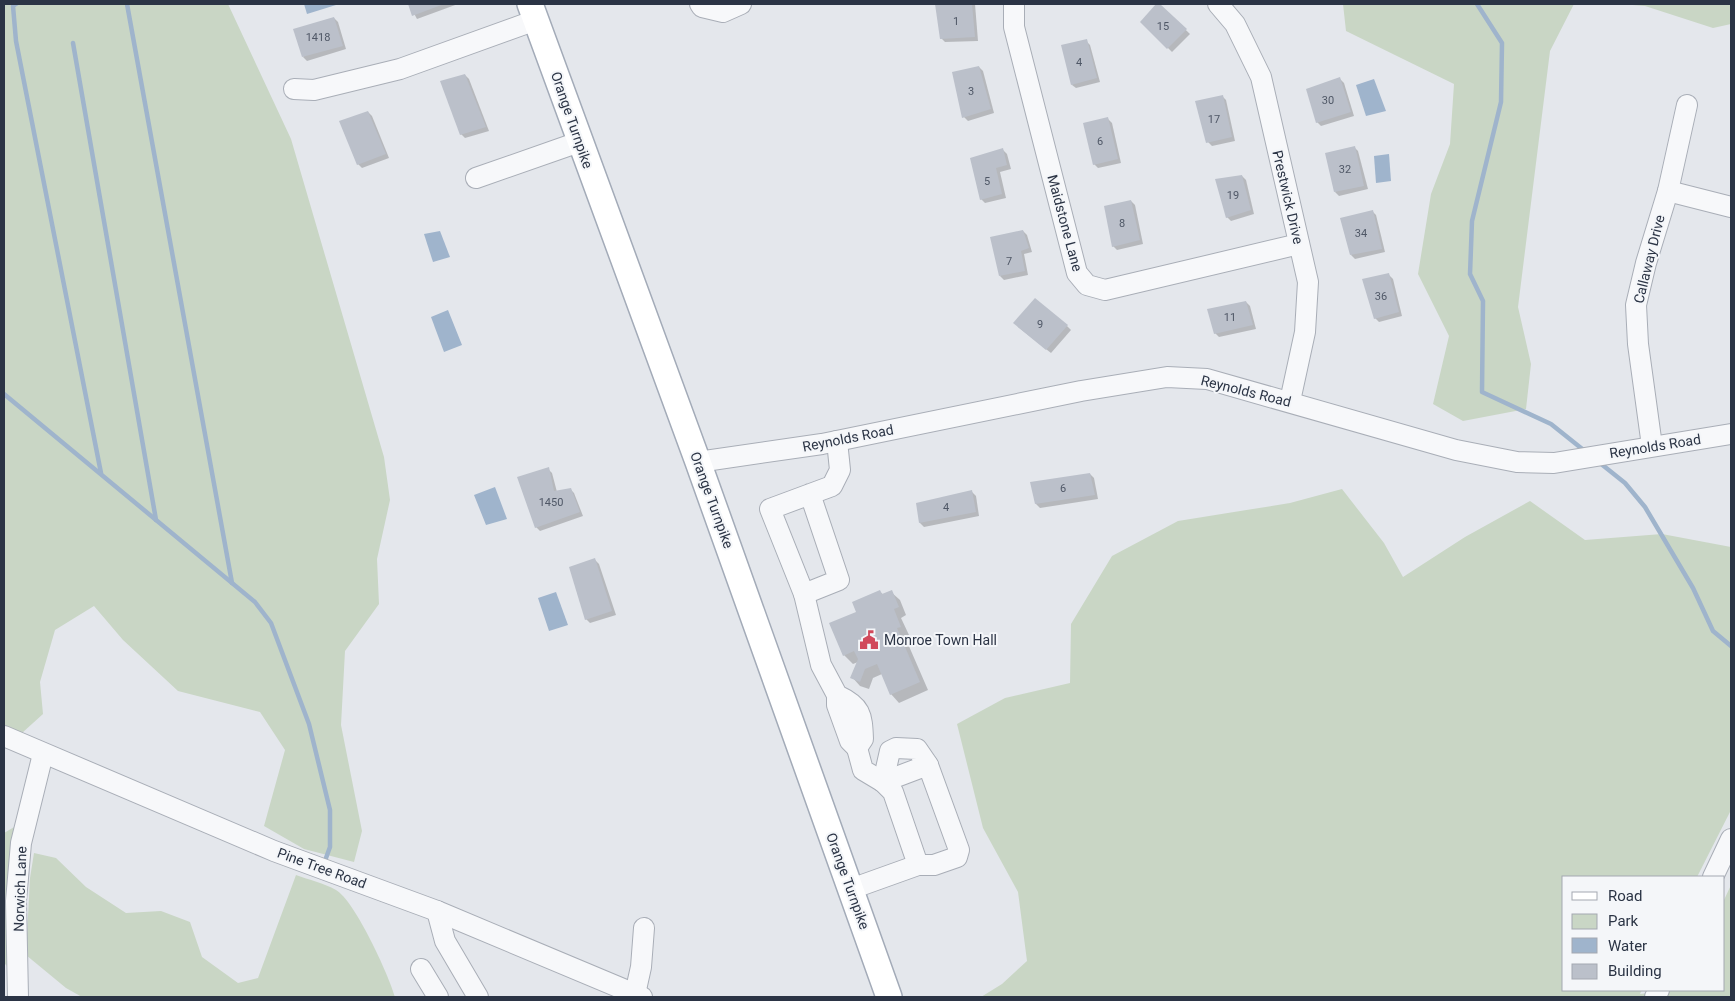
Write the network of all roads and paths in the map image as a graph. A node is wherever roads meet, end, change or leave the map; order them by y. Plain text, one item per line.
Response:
1 (700, 4) edge
2 (741, 4) edge
3 (1014, 4) edge
4 (1218, 4) edge
5 (533, 12) edge
6 (294, 89) dead end
7 (1687, 104) dead end
8 (579, 142) junction
9 (476, 178) dead end
10 (1668, 191) junction
11 (1731, 207) edge
12 (1299, 244) junction
13 (1290, 401) junction
14 (1731, 434) edge
15 (837, 441) junction
16 (1652, 446) junction
17 (698, 462) junction
18 (810, 494) junction
19 (804, 594) junction
20 (4, 736) edge
21 (43, 754) junction
22 (928, 765) junction
23 (883, 782) junction
24 (1731, 839) edge
25 (918, 865) junction
26 (1713, 876) edge
27 (851, 889) junction
28 (437, 911) junction
29 (644, 928) dead end
30 (421, 970) dead end
31 (639, 996) edge
32 (18, 997) edge
33 (438, 997) edge
34 (478, 997) edge
35 (889, 997) edge

1 - 2 street
3 - 12 street, Maidstone Lane
4 - 12 street, Prestwick Drive
5 - 6 street
5 - 8 main road, Orange Turnpike
7 - 10 street, Callaway Drive
8 - 9 street
8 - 17 main road, Orange Turnpike
10 - 11 street
10 - 16 street, Callaway Drive
12 - 13 street, Prestwick Drive
13 - 15 street, Reynolds Road
13 - 16 street, Reynolds Road
14 - 16 street, Reynolds Road
15 - 17 street, Reynolds Road
15 - 18 street
17 - 27 main road, Orange Turnpike
18 - 19 street
18 - 19 street
19 - 23 street
20 - 21 street, Pine Tree Road
21 - 28 street, Pine Tree Road
21 - 32 street, Norwich Lane
22 - 23 street
22 - 23 street
22 - 25 street
23 - 25 street
24 - 26 street
25 - 27 street
27 - 35 main road, Orange Turnpike
28 - 31 street, Pine Tree Road
28 - 34 street
29 - 31 street
30 - 33 street

